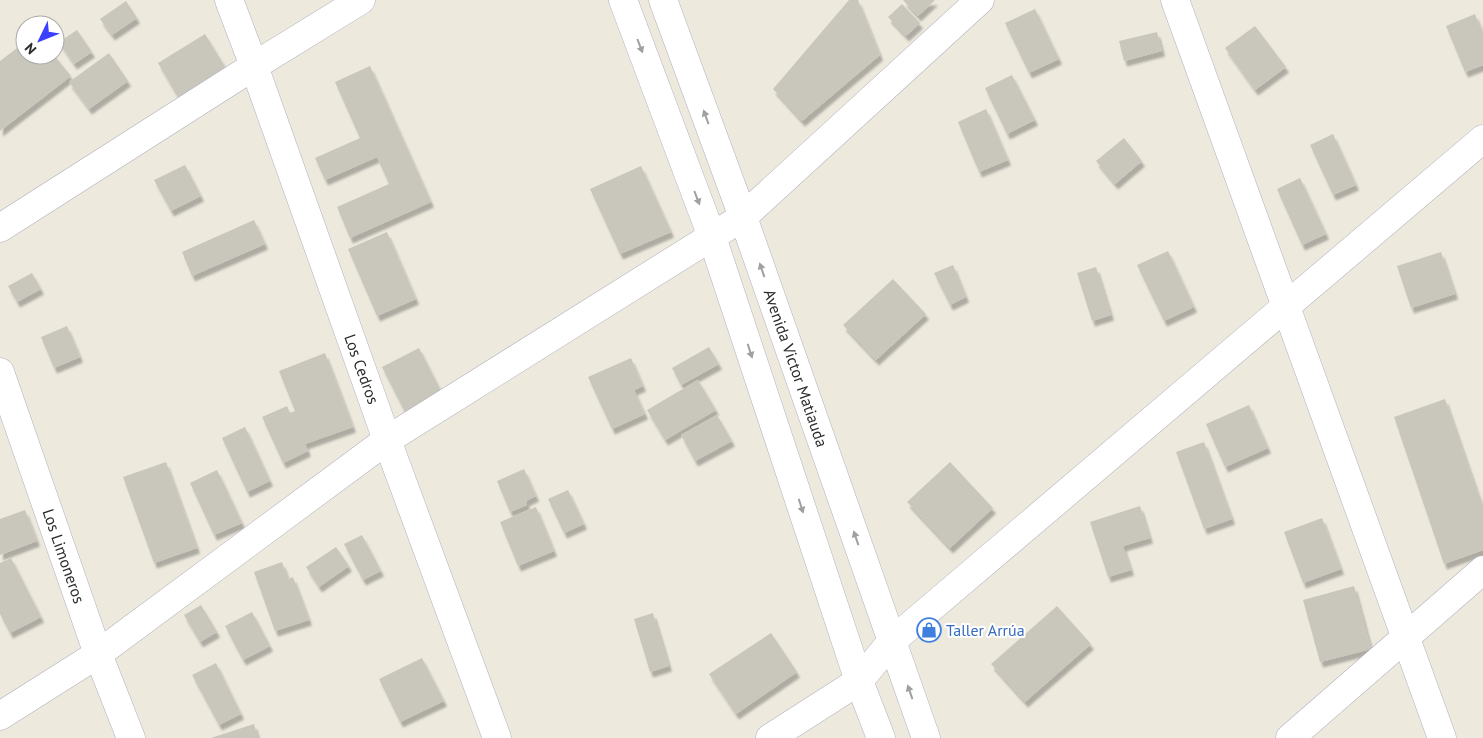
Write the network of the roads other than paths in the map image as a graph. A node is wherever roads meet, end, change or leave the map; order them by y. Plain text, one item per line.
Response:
1 (229, 0) edge
2 (361, 0) edge
3 (623, 0) edge
4 (663, 0) edge
5 (980, 0) edge
6 (1175, 0) edge
7 (254, 66) junction
8 (1483, 138) edge
9 (743, 217) junction
10 (0, 228) edge
11 (712, 237) junction
12 (1286, 306) junction
13 (0, 372) edge
14 (387, 440) junction
15 (1483, 570) edge
16 (1406, 638) junction
17 (892, 641) junction
18 (98, 654) junction
19 (859, 681) junction
20 (0, 716) edge
21 (131, 738) edge
22 (497, 738) edge
23 (770, 738) edge
24 (881, 738) edge
25 (926, 738) edge
26 (1290, 738) edge
27 (1442, 738) edge

1 - 7 street, Los Cedros
2 - 7 street
3 -> 11 street
9 -> 4 street, Avenida Victor Matiauda
5 - 9 street
6 - 12 street
7 - 10 street
7 - 14 street, Los Cedros
8 - 12 street
9 - 11 street
17 -> 9 street, Avenida Victor Matiauda
11 - 14 street
11 -> 19 street
12 - 16 street
12 - 17 street
13 - 18 street, Los Limoneros
14 - 18 street
14 - 22 street, Los Cedros
15 - 16 street
16 - 26 street
16 - 27 street
17 - 19 street
25 -> 17 street, Avenida Victor Matiauda
18 - 20 street
18 - 21 street, Los Limoneros
19 - 23 street
19 - 24 street

